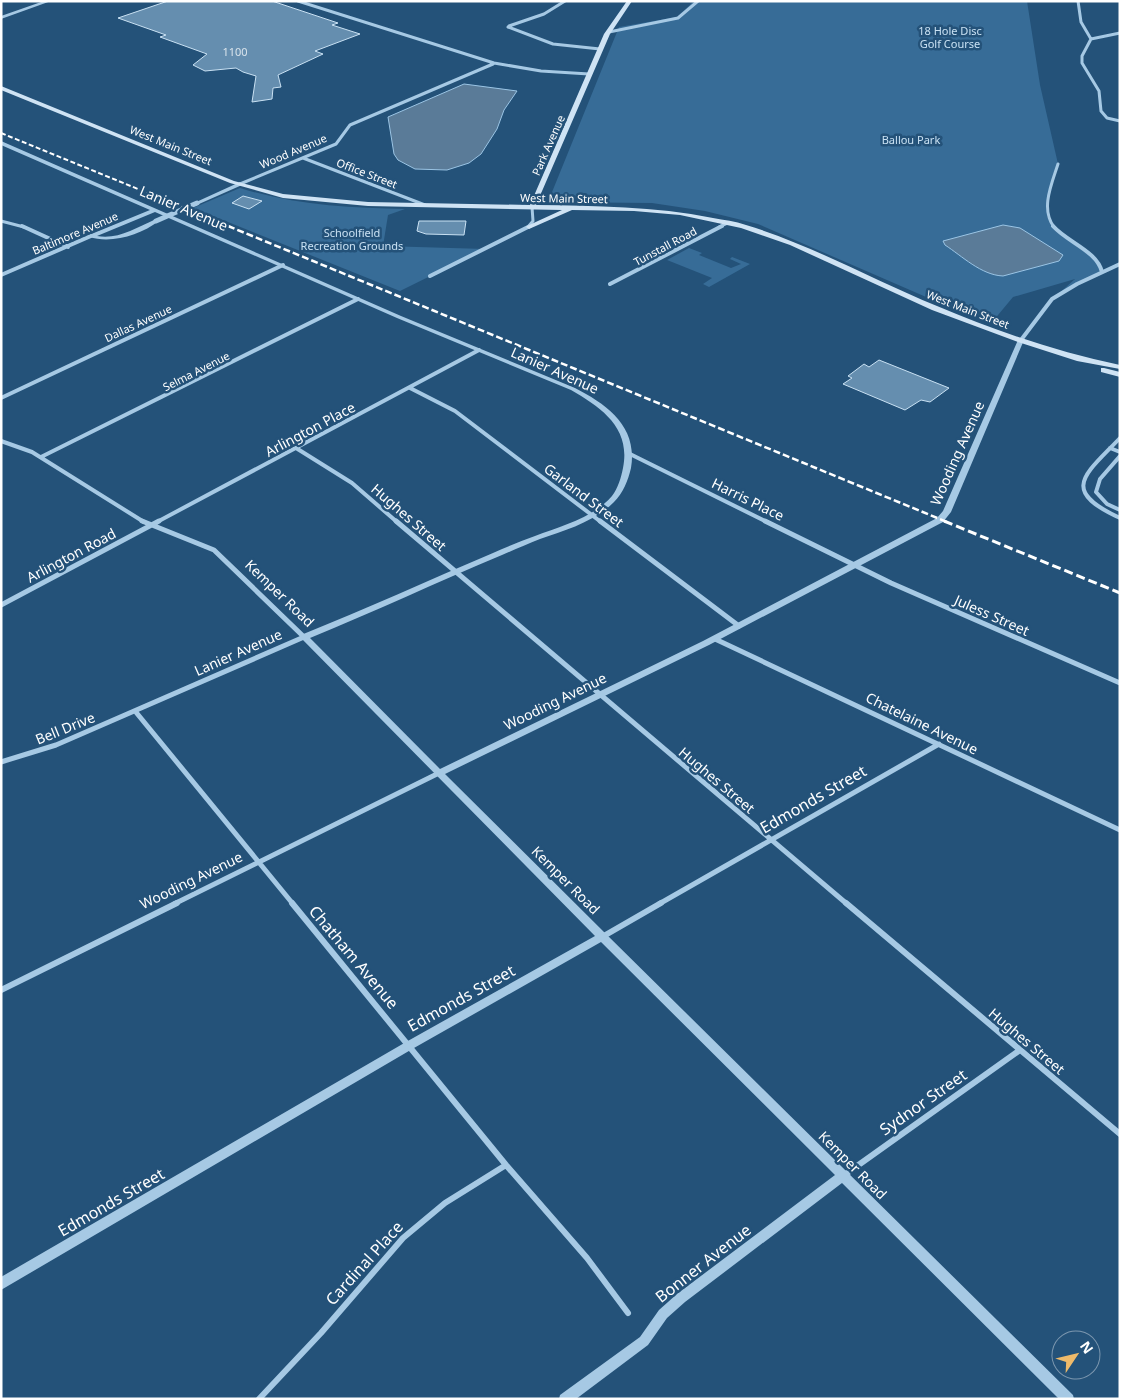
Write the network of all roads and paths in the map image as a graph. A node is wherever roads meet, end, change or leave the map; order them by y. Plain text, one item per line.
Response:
1 (49, 1) edge
2 (298, 1) edge
3 (565, 1) edge
4 (630, 1) edge
5 (698, 1) edge
6 (1077, 1) edge
7 (1, 18) edge
8 (609, 32) junction
9 (1120, 33) edge
10 (1091, 39) junction
11 (600, 49) junction
12 (494, 63) junction
13 (590, 74) junction
14 (1, 88) edge
15 (1120, 121) edge
16 (1, 143) edge
17 (303, 158) junction
18 (1058, 164) dead end
19 (240, 184) junction
20 (426, 205) junction
21 (532, 207) junction
22 (572, 208) junction
23 (156, 210) junction
24 (1, 221) edge
25 (728, 222) junction
26 (529, 227) junction
27 (91, 236) junction
28 (68, 247) junction
29 (1120, 264) edge
30 (283, 265) junction
31 (1102, 272) junction
32 (1, 275) edge
33 (430, 276) dead end
34 (610, 284) dead end
35 (358, 299) junction
36 (1021, 340) junction
37 (479, 350) junction
38 (1056, 352) junction
39 (1120, 367) edge
40 (1120, 375) edge
41 (410, 388) junction
42 (1, 398) edge
43 (1120, 438) edge
44 (1, 441) edge
45 (296, 448) junction
46 (1110, 448) junction
47 (1120, 452) edge
48 (630, 454) junction
49 (1120, 456) edge
50 (41, 458) junction
51 (1088, 473) junction
52 (1100, 478) junction
53 (1120, 511) edge
54 (592, 514) junction
55 (1118, 518) edge
56 (151, 526) junction
57 (856, 566) junction
58 (456, 574) junction
59 (1, 605) edge
60 (739, 626) junction
61 (304, 637) junction
62 (715, 639) junction
63 (1120, 683) edge
64 (599, 695) junction
65 (135, 711) junction
66 (939, 744) junction
67 (1, 762) edge
68 (439, 773) junction
69 (1120, 830) edge
70 (773, 841) junction
71 (257, 863) junction
72 (602, 937) junction
73 (1, 990) edge
74 (410, 1046) junction
75 (1020, 1050) junction
76 (1120, 1134) edge
77 (506, 1165) junction
78 (843, 1176) junction
79 (1, 1284) edge
80 (628, 1313) dead end
81 (259, 1399) edge
82 (565, 1399) edge
83 (1068, 1399) edge

1 - 7 street
2 - 12 street
3 - 11 street
4 - 8 main road, Park Avenue
5 - 8 street
6 - 10 street
8 - 11 main road, Park Avenue
9 - 10 street
10 - 15 street
11 - 13 main road, Park Avenue
12 - 13 street
12 - 17 street, Wood Avenue
13 - 21 main road, Park Avenue
14 - 19 main road, West Main Street
16 - 23 street, Lanier Avenue
17 - 19 street, Wood Avenue
17 - 20 street, Office Street
18 - 31 street
19 - 20 main road, West Main Street
19 - 27 street, Wood Avenue, bridge
20 - 21 main road, West Main Street
21 - 22 main road, West Main Street
21 - 26 street, Park Avenue
22 - 25 main road, West Main Street
22 - 26 main road
23 - 27 street, Baltimore Avenue
23 - 30 street, Lanier Avenue
24 - 28 street
25 - 34 street, Tunstall Road
25 - 36 main road, West Main Street
26 - 33 street
27 - 28 street, Baltimore Avenue
28 - 32 street, Baltimore Avenue
29 - 31 street
30 - 35 street, Lanier Avenue
30 - 42 street, Dallas Avenue
31 - 36 street
35 - 37 street, Lanier Avenue
35 - 50 street, Selma Avenue
36 - 38 main road, West Main Street
36 - 57 street, Wooding Avenue
37 - 41 street, Arlington Place
37 - 48 street, Lanier Avenue
38 - 39 main road, West Main Street
38 - 40 main road
41 - 45 street, Arlington Place
41 - 54 street, Garland Street
43 - 46 street
44 - 50 street, Kemper Road
45 - 56 street, Arlington Place
45 - 58 street, Hughes Street
46 - 47 street
46 - 51 street
48 - 54 street, Lanier Avenue
48 - 57 street, Harris Place
49 - 52 street
50 - 56 street, Kemper Road
51 - 52 street
51 - 55 street
52 - 53 street
53 - 55 street
54 - 58 street, Lanier Avenue
54 - 60 street, Garland Street
56 - 59 street, Arlington Road
56 - 61 street, Kemper Road
57 - 60 street, Wooding Avenue
57 - 63 street, Juless Street
58 - 61 street, Lanier Avenue
58 - 64 street, Hughes Street
60 - 62 street, Wooding Avenue
61 - 65 street, Lanier Avenue
61 - 68 street, Kemper Road
62 - 64 street, Wooding Avenue
62 - 66 street, Chatelaine Avenue
64 - 68 street, Wooding Avenue
64 - 70 street, Hughes Street
65 - 67 street, Bell Drive
65 - 71 street, Chatham Avenue
66 - 69 street, Chatelaine Avenue
66 - 70 street, Edmonds Street
68 - 71 street, Wooding Avenue
68 - 72 street, Kemper Road
70 - 72 street, Edmonds Street
70 - 75 street, Hughes Street
71 - 73 street, Wooding Avenue
71 - 74 street, Chatham Avenue
72 - 74 street, Edmonds Street
72 - 78 street, Kemper Road
74 - 77 street, Chatham Avenue
74 - 79 street, Edmonds Street
75 - 76 street, Hughes Street
75 - 78 street, Sydnor Street
77 - 80 street, Chatham Avenue
77 - 81 street, Cardinal Place
78 - 82 street, Bonner Avenue
78 - 83 street, Kemper Road

